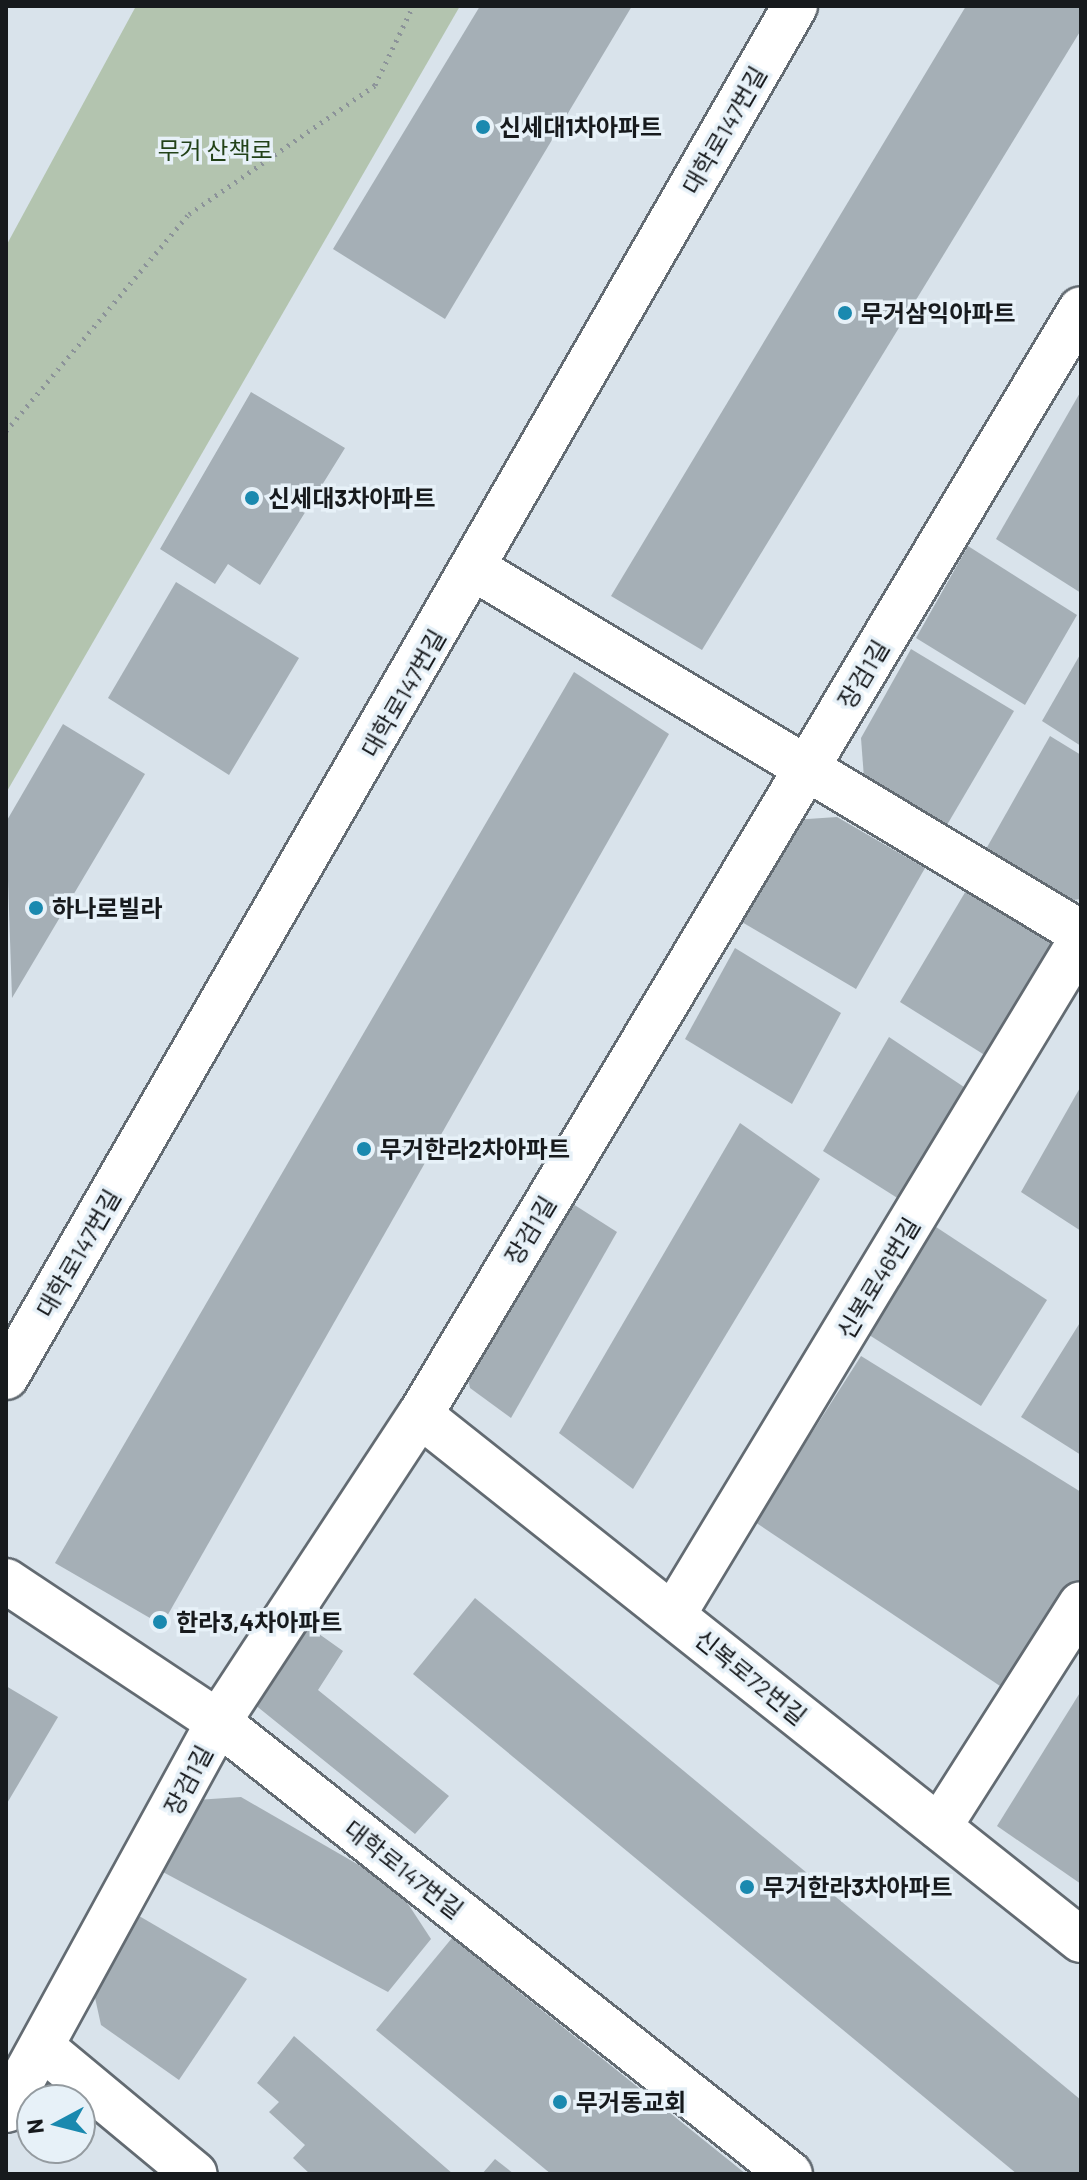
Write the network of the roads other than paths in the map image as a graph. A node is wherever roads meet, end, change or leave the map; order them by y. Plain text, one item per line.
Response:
1 (795, 6) edge
2 (1081, 309) edge
3 (475, 569) junction
4 (808, 765) junction
5 (1081, 933) edge
6 (1081, 940) edge
7 (6, 1377) edge
8 (420, 1415) junction
9 (6, 1581) edge
10 (1081, 1604) edge
11 (673, 1615) junction
12 (218, 1722) junction
13 (939, 1827) junction
14 (1081, 1940) edge
15 (43, 2048) junction
16 (6, 2110) edge
17 (195, 2174) edge
18 (790, 2174) edge

1 - 3 street, 대학로147번길
2 - 4 street, 장검1길
3 - 4 street
3 - 7 street, 대학로147번길
4 - 5 street
4 - 8 street, 장검1길
6 - 11 street, 신복로46번길
8 - 11 street, 신복로72번길
8 - 12 street, 장검1길
9 - 12 street, 대학로147번길
10 - 13 street
11 - 13 street, 신복로72번길
12 - 15 street, 장검1길
12 - 18 street, 대학로147번길
13 - 14 street, 신복로72번길
15 - 16 street, 장검1길
15 - 17 street

